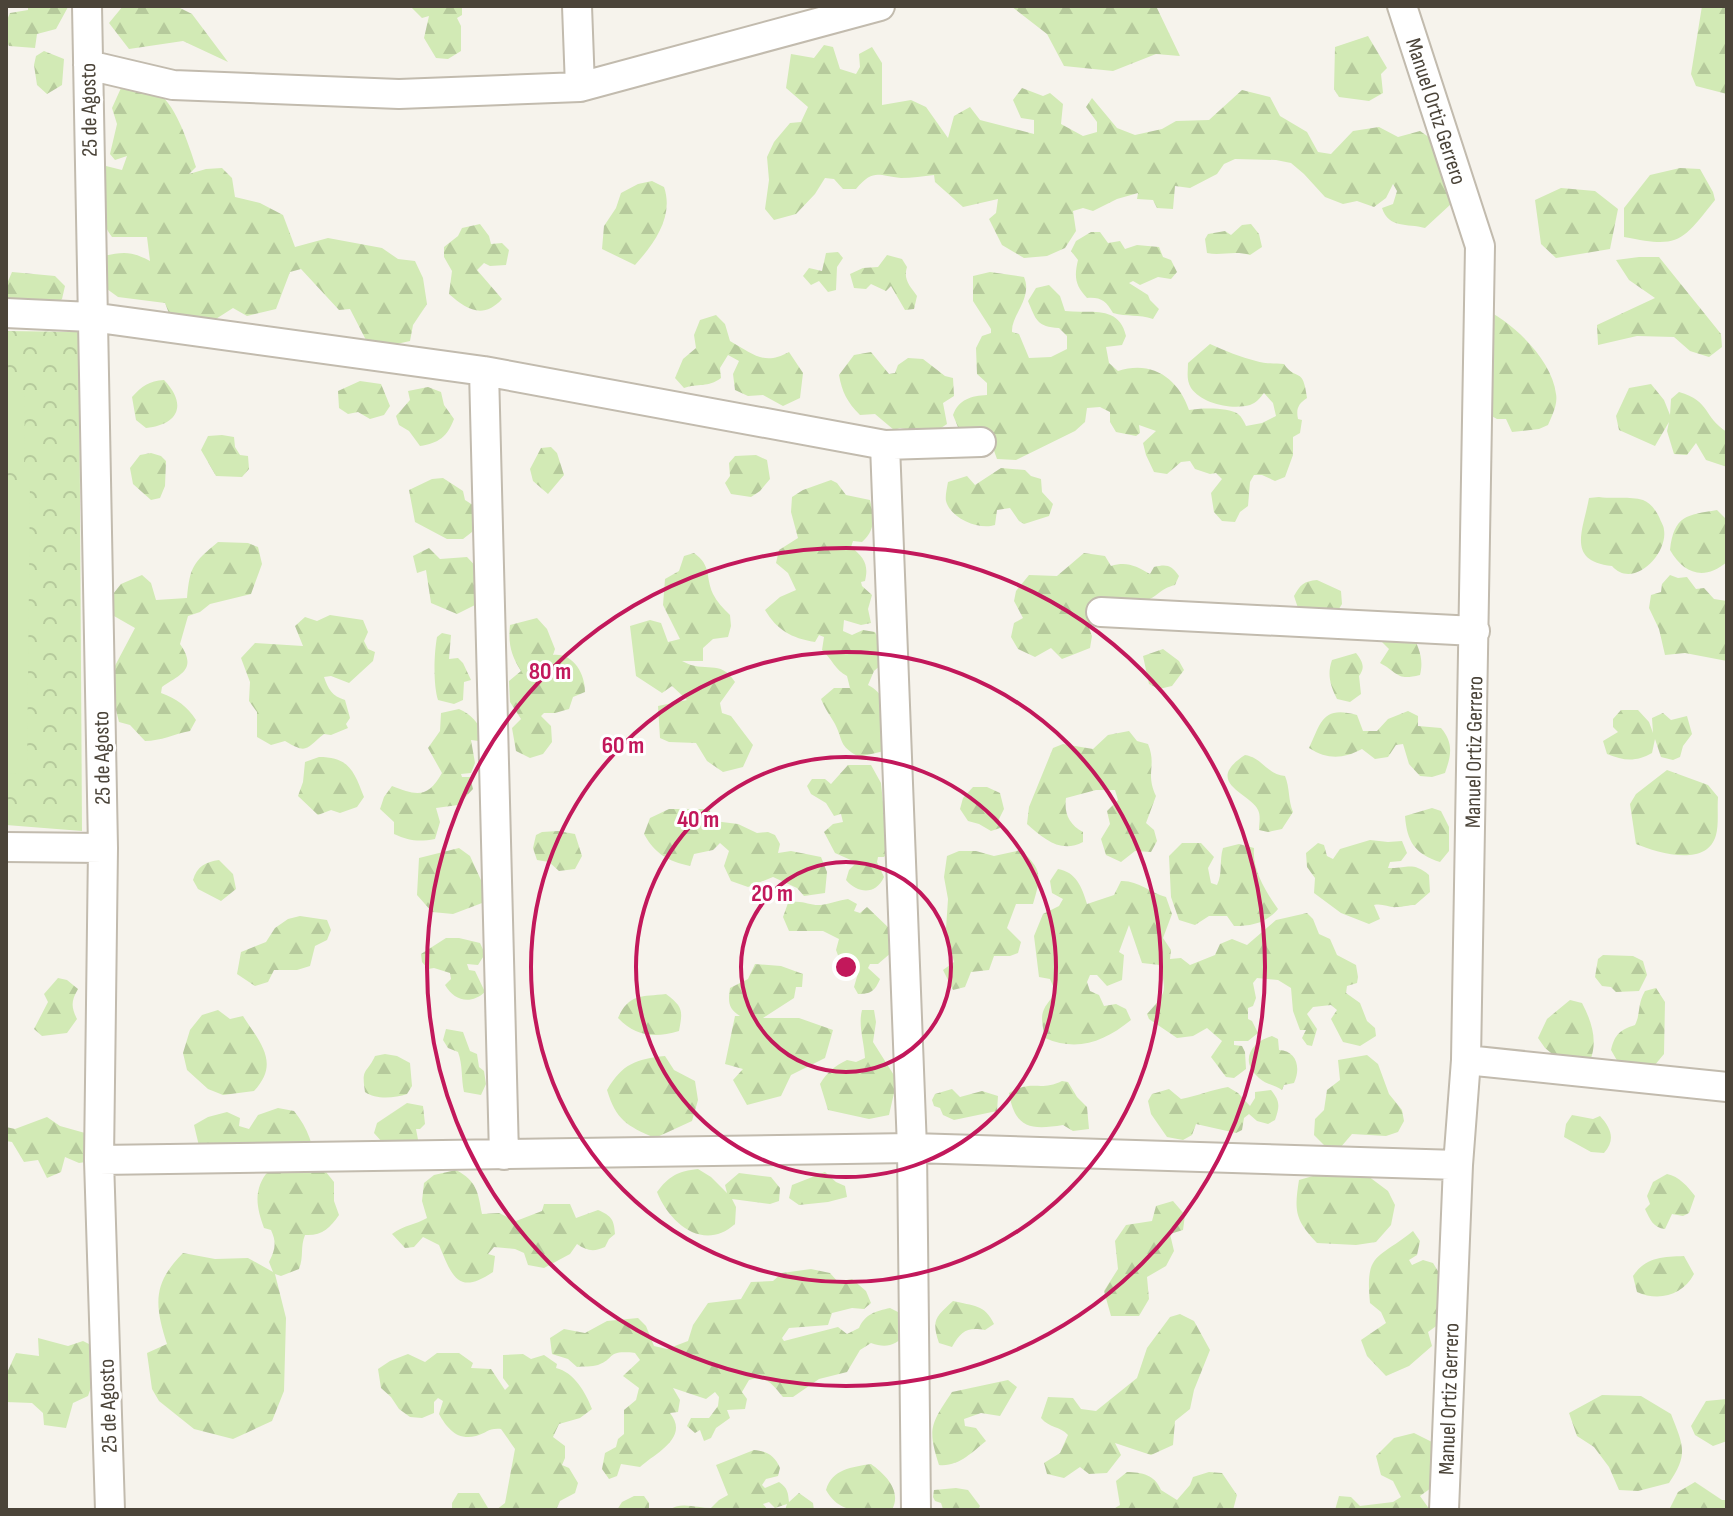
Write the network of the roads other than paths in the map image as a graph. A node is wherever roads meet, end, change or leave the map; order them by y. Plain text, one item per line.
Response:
1 (87, 6) edge
2 (577, 6) edge
3 (880, 6) edge
4 (1402, 6) edge
5 (88, 65) junction
6 (580, 87) junction
7 (6, 313) edge
8 (91, 317) junction
9 (484, 371) junction
10 (981, 442) dead end
11 (885, 445) junction
12 (1101, 612) dead end
13 (1475, 631) junction
14 (6, 847) edge
15 (103, 848) junction
16 (1466, 1060) junction
17 (1727, 1087) edge
18 (912, 1148) junction
19 (504, 1155) junction
20 (99, 1160) junction
21 (1458, 1165) junction
22 (110, 1510) edge
23 (916, 1510) edge
24 (1444, 1510) edge

1 - 5 street, 25 de Agosto
2 - 6 street
3 - 6 street
4 - 13 street, Manuel Ortiz Gerrero
5 - 6 street
5 - 8 street, 25 de Agosto
7 - 8 street
8 - 9 street
8 - 15 street, 25 de Agosto
9 - 11 street
9 - 19 street
10 - 11 street
11 - 18 street
12 - 13 street
13 - 16 street, Manuel Ortiz Gerrero
14 - 15 street
15 - 20 street, 25 de Agosto
16 - 17 street
16 - 21 street, Manuel Ortiz Gerrero
18 - 19 street
18 - 21 street
18 - 23 street
19 - 20 street
20 - 22 street, 25 de Agosto
21 - 24 street, Manuel Ortiz Gerrero

